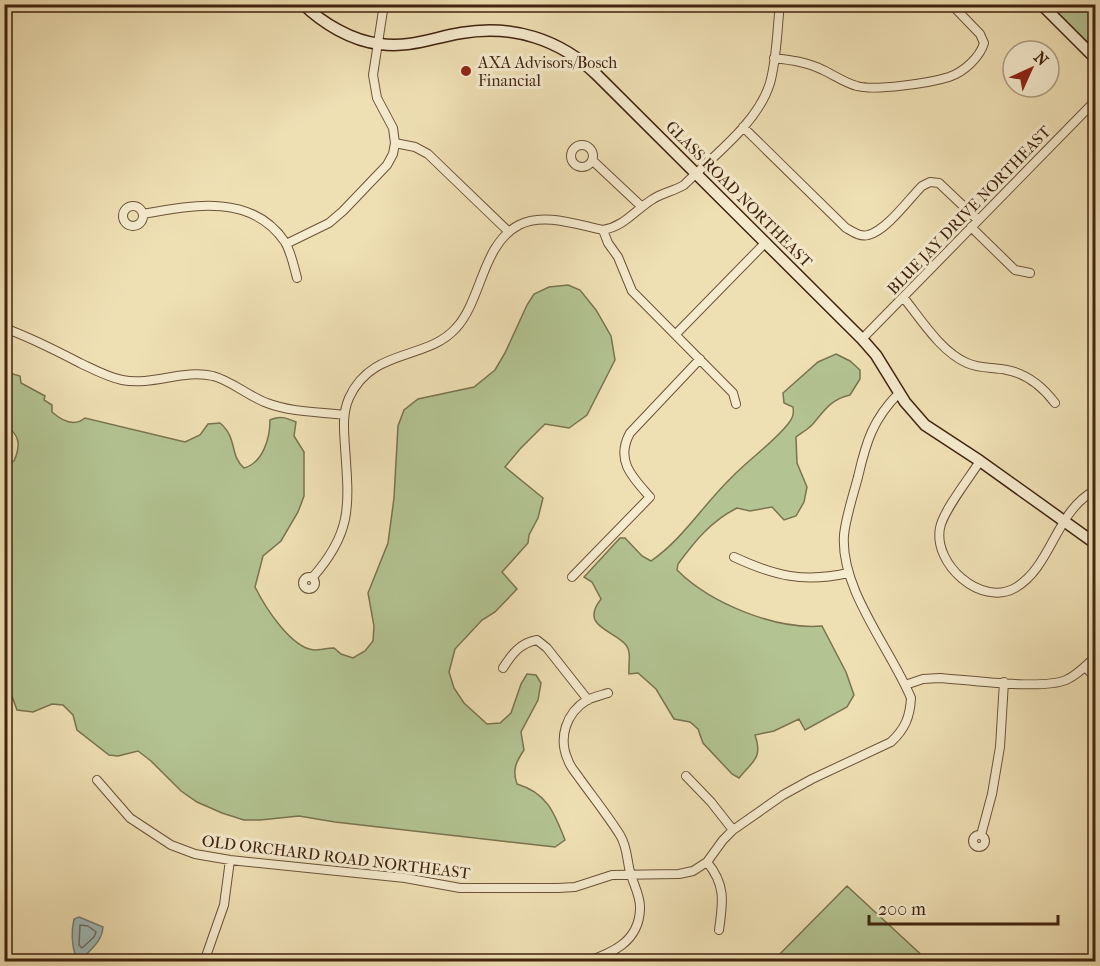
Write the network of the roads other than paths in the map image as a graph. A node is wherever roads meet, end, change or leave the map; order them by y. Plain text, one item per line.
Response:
1 (303, 4) edge
2 (384, 4) edge
3 (780, 4) edge
4 (874, 4) edge
5 (879, 4) edge
6 (951, 4) edge
7 (1041, 4) edge
8 (377, 44) junction
9 (774, 57) junction
10 (1095, 59) edge
11 (1095, 100) edge
12 (743, 127) junction
13 (395, 143) junction
14 (592, 160) dead end
15 (696, 173) junction
16 (642, 206) junction
17 (143, 214) dead end
18 (978, 220) junction
19 (971, 227) junction
20 (603, 230) junction
21 (509, 232) junction
22 (766, 242) junction
23 (286, 244) junction
24 (1030, 273) dead end
25 (297, 278) dead end
26 (903, 297) junction
27 (4, 328) edge
28 (676, 334) junction
29 (862, 339) junction
30 (700, 359) junction
31 (899, 393) junction
32 (1055, 403) dead end
33 (736, 404) dead end
34 (344, 415) junction
35 (980, 461) junction
36 (1095, 490) edge
37 (1065, 522) junction
38 (1095, 544) edge
39 (734, 557) dead end
40 (848, 573) junction
41 (572, 577) dead end
42 (312, 578) dead end
43 (1095, 656) edge
44 (1085, 667) junction
45 (503, 668) dead end
46 (1095, 678) edge
47 (1004, 682) junction
48 (905, 685) junction
49 (608, 693) dead end
50 (588, 700) junction
51 (686, 776) dead end
52 (97, 780) dead end
53 (733, 830) junction
54 (981, 835) dead end
55 (230, 860) junction
56 (706, 862) junction
57 (630, 874) junction
58 (718, 930) dead end
59 (204, 962) edge
60 (586, 962) edge

1 - 8 street, GLASS ROAD NORTHEAST
2 - 8 street
3 - 9 street
4 - 5 street
6 - 9 street
7 - 10 street
8 - 13 street
8 - 15 street, GLASS ROAD NORTHEAST
9 - 12 street
11 - 18 street, BLUE JAY DRIVE NORTHEAST
12 - 15 street
12 - 18 street
13 - 21 street
13 - 23 street
14 - 16 street
15 - 16 street
15 - 22 street, GLASS ROAD NORTHEAST
16 - 20 street
17 - 23 street
18 - 19 street, BLUE JAY DRIVE NORTHEAST
19 - 24 street
19 - 26 street, BLUE JAY DRIVE NORTHEAST
20 - 21 street
20 - 28 street
21 - 34 street
22 - 28 street
22 - 29 street, GLASS ROAD NORTHEAST
23 - 25 street
26 - 29 street, BLUE JAY DRIVE NORTHEAST
26 - 32 street
27 - 34 street
28 - 30 street
29 - 31 street, GLASS ROAD NORTHEAST
30 - 33 street
30 - 41 street
31 - 35 street, GLASS ROAD NORTHEAST
31 - 40 street, OLD ORCHARD ROAD NORTHEAST
34 - 42 street
35 - 37 street, GLASS ROAD NORTHEAST
35 - 37 street
36 - 37 street
37 - 38 street, GLASS ROAD NORTHEAST
39 - 40 street
40 - 48 street, OLD ORCHARD ROAD NORTHEAST
43 - 44 street
44 - 46 street
44 - 47 street
45 - 50 street
47 - 48 street
47 - 54 street
48 - 53 street, OLD ORCHARD ROAD NORTHEAST
49 - 50 street
50 - 57 street
51 - 53 street
52 - 55 street, OLD ORCHARD ROAD NORTHEAST
53 - 56 street, OLD ORCHARD ROAD NORTHEAST
55 - 57 street, OLD ORCHARD ROAD NORTHEAST
55 - 59 street
56 - 57 street, OLD ORCHARD ROAD NORTHEAST
56 - 58 street
57 - 60 street

